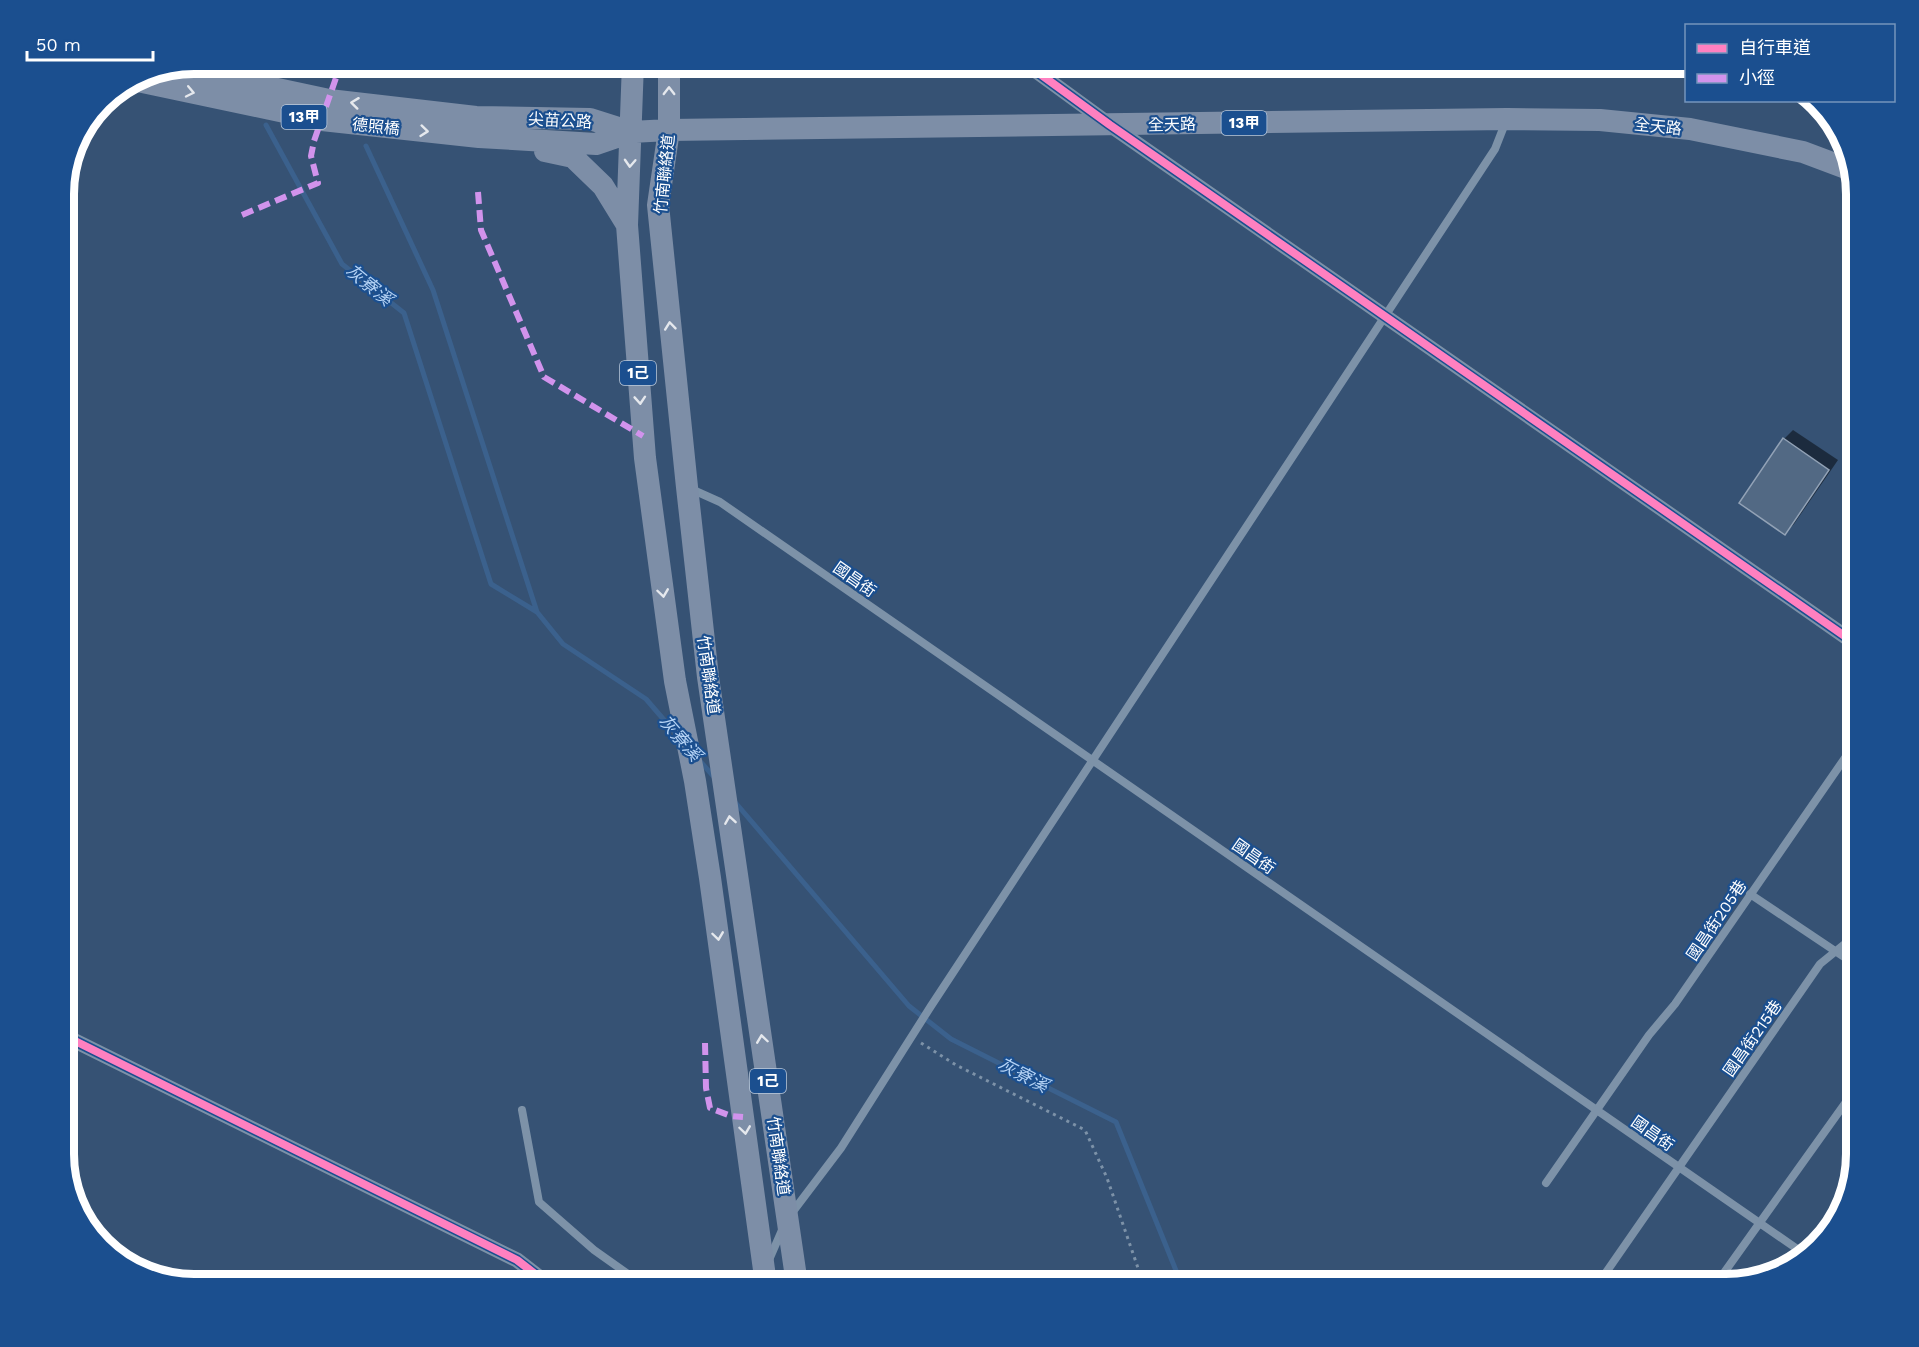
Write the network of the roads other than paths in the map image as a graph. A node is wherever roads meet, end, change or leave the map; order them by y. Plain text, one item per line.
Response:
1 (208, 74) edge
2 (633, 74) edge
3 (669, 74) edge
4 (1040, 74) edge
5 (148, 83) edge
6 (1507, 119) junction
7 (1110, 125) junction
8 (477, 127) junction
9 (669, 130) junction
10 (631, 132) junction
11 (1842, 167) edge
12 (627, 225) junction
13 (1385, 316) junction
14 (687, 487) junction
15 (1846, 637) edge
16 (1846, 756) edge
17 (1094, 761) junction
18 (1750, 894) junction
19 (1846, 943) edge
20 (1835, 951) junction
21 (1846, 958) edge
22 (74, 1040) edge
23 (1846, 1102) edge
24 (522, 1110) dead end
25 (1597, 1110) junction
26 (1678, 1167) junction
27 (1546, 1183) dead end
28 (788, 1217) junction
29 (1760, 1224) junction
30 (1797, 1249) edge
31 (535, 1274) edge
32 (628, 1274) edge
33 (761, 1274) edge
34 (764, 1274) edge
35 (796, 1274) edge
36 (1605, 1274) edge
37 (1723, 1274) edge

8 -> 1 main road, 德照橋 / 13甲
2 - 10 main road, 竹南聯絡道 / 1己
9 -> 3 main road, 竹南聯絡道 / 1己
4 - 7 street
5 -> 8 main road, 德照橋 / 13甲
6 - 7 main road, 全天路 / 13甲
6 - 11 main road, 全天路 / 13甲
6 - 13 lane
7 - 9 main road, 全天路 / 13甲
7 - 13 street
8 - 10 main road, 尖苗公路 / 13甲
8 - 12 main road
9 - 10 main road, 全天路 / 13甲
14 -> 9 main road, 竹南聯絡道 / 1己
10 -> 12 main road, 竹南聯絡道 / 1己
12 -> 33 main road, 竹南聯絡道 / 1己
13 - 15 street
13 - 17 lane
14 - 17 lane, 國昌街
28 -> 14 main road, 竹南聯絡道 / 1己
16 - 18 lane, 國昌街205巷
17 - 25 lane, 國昌街
17 - 28 lane
18 - 20 lane
18 - 25 lane, 國昌街205巷
19 - 20 lane, 國昌街215巷
20 - 21 lane
20 - 26 lane, 國昌街215巷
22 - 31 street
23 - 29 lane
24 - 32 lane
25 - 26 lane, 國昌街
25 - 27 lane, 國昌街205巷
26 - 29 lane, 國昌街
26 - 36 lane, 國昌街215巷
28 - 34 lane
28 - 35 main road, 竹南聯絡道 / 1己
29 - 30 lane, 國昌街
29 - 37 lane

